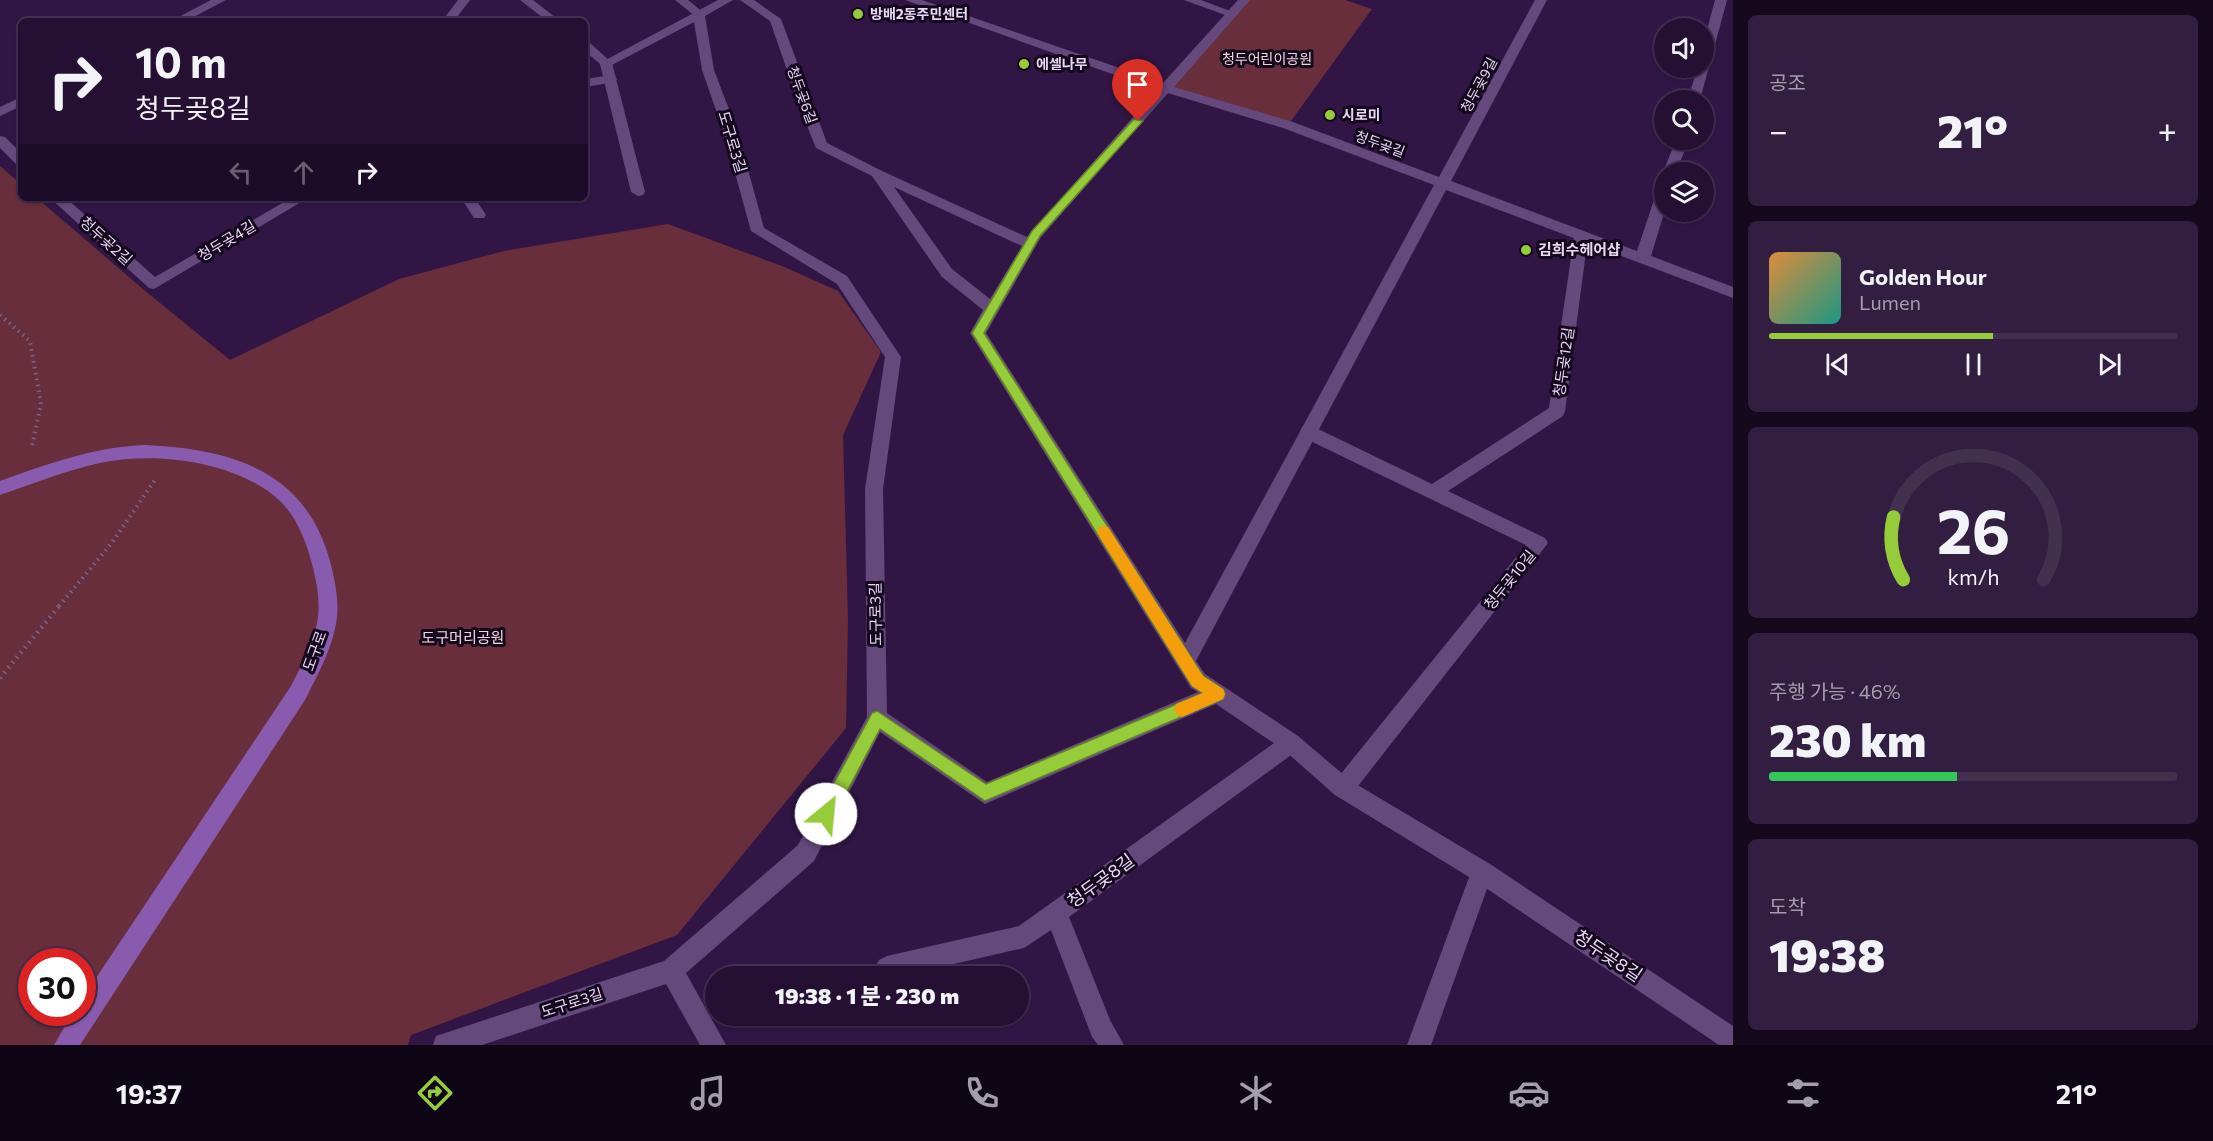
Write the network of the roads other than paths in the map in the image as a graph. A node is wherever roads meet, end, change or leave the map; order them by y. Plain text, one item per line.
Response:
1 (220, 0) edge
2 (465, 0) edge
3 (526, 0) edge
4 (681, 0) edge
5 (727, 0) edge
6 (746, 0) edge
7 (1190, 0) edge
8 (1244, 0) edge
9 (1541, 0) edge
10 (1721, 0) edge
11 (921, 2) edge
12 (699, 14) junction
13 (1232, 14) junction
14 (183, 18) edge
15 (449, 18) edge
16 (550, 18) edge
17 (1714, 27) edge
18 (588, 48) edge
19 (606, 63) junction
20 (611, 79) junction
21 (588, 82) edge
22 (1167, 89) junction
23 (18, 103) edge
24 (0, 112) edge
25 (0, 140) edge
26 (18, 158) edge
27 (877, 173) junction
28 (1442, 183) junction
29 (638, 192) dead end
30 (63, 201) edge
31 (296, 201) edge
32 (470, 201) edge
33 (479, 215) dead end
34 (1654, 222) edge
35 (1581, 237) junction
36 (1030, 244) junction
37 (1642, 260) junction
38 (154, 284) joint
39 (1733, 293) edge
40 (992, 309) junction
41 (1308, 432) junction
42 (0, 488) edge
43 (1433, 492) junction
44 (1186, 662) junction
45 (1217, 694) junction
46 (877, 718) junction
47 (1291, 743) junction
48 (1343, 788) junction
49 (1482, 872) junction
50 (1056, 913) junction
51 (896, 966) edge
52 (671, 970) junction
53 (1733, 1040) edge
54 (66, 1045) edge
55 (445, 1045) edge
56 (714, 1045) edge
57 (1112, 1045) edge
58 (1419, 1045) edge

1 - 14 street
2 - 15 street
3 - 16 street
4 - 12 street
5 - 12 street
6 - 27 street, 청두곶6길
7 - 13 street
8 - 13 street, 청두곶8길
9 - 28 street, 청두곶9길
10 - 17 street
11 - 22 street, 청두곶길
12 - 19 street
12 - 46 street, 도구로3길
13 - 22 street, 청두곶8길
18 - 19 street
19 - 20 street
20 - 21 street
20 - 29 street
22 - 28 street, 청두곶길
22 - 36 street, 청두곶8길
23 - 24 street
25 - 26 street
27 - 36 street, 청두곶6길
27 - 40 street, 청두곶6길
28 - 35 street, 청두곶길
28 - 41 street
30 - 38 street, 청두곶2길
31 - 38 street, 청두곶4길
32 - 33 street
34 - 37 street
35 - 37 street, 청두곶길
35 - 43 street, 청두곶12길
36 - 40 street, 청두곶8길
37 - 39 street, 청두곶길
40 - 44 street, 청두곶8길
41 - 43 street, 청두곶10길
41 - 44 street
42 - 54 street, 도구로
43 - 48 street, 청두곶10길
44 - 45 street, 청두곶8길
45 - 46 street
45 - 47 street, 청두곶8길
46 - 52 street, 도구로3길
47 - 48 street, 청두곶8길
47 - 50 street, 청두곶8길
48 - 49 street, 청두곶8길
49 - 53 street, 청두곶8길
49 - 58 street
50 - 51 street, 청두곶8길
50 - 57 street
52 - 55 street, 도구로3길
52 - 56 street

